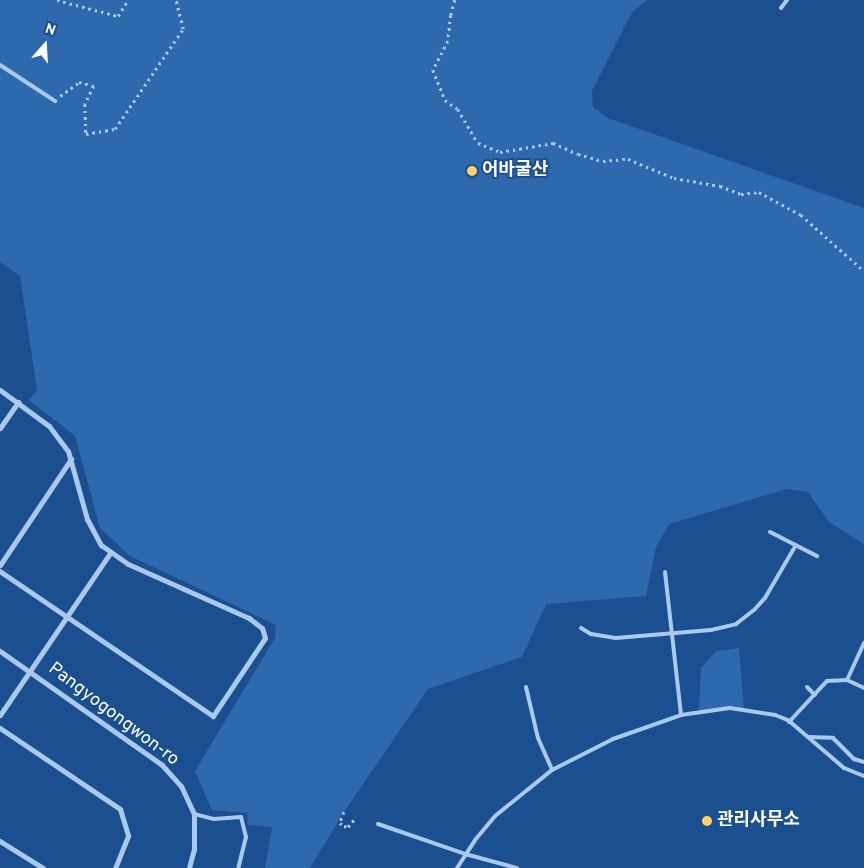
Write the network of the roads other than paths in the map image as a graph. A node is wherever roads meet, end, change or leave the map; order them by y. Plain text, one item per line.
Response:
1 (787, 0) edge
2 (781, 8) dead end
3 (0, 66) edge
4 (55, 101) road end
5 (0, 390) edge
6 (18, 402) junction
7 (0, 428) edge
8 (71, 459) junction
9 (770, 532) dead end
10 (796, 545) junction
11 (110, 553) junction
12 (817, 556) dead end
13 (0, 565) edge
14 (0, 571) edge
15 (665, 572) dead end
16 (66, 617) junction
17 (581, 628) dead end
18 (672, 633) junction
19 (864, 643) edge
20 (0, 651) edge
21 (30, 670) junction
22 (847, 680) junction
23 (526, 686) dead end
24 (807, 687) dead end
25 (864, 688) edge
26 (815, 694) junction
27 (0, 715) edge
28 (681, 715) junction
29 (789, 722) junction
30 (0, 728) edge
31 (808, 737) junction
32 (864, 762) edge
33 (552, 770) junction
34 (864, 776) edge
35 (194, 814) junction
36 (378, 824) dead end
37 (0, 841) edge
38 (466, 854) junction
39 (43, 868) edge
40 (115, 868) edge
41 (189, 868) edge
42 (238, 868) edge
43 (457, 868) edge
44 (517, 868) edge

1 - 2 lane
3 - 4 lane
5 - 6 street
6 - 7 street
6 - 8 street
8 - 11 street
8 - 13 street
9 - 10 lane
10 - 12 lane
10 - 18 lane
11 - 16 street, Pangyogongwon-ro
11 - 16 street
14 - 16 street
15 - 18 lane
16 - 21 street, Pangyogongwon-ro
17 - 18 lane
18 - 28 lane
19 - 22 lane
20 - 21 street, Pangyogongwon-ro
21 - 27 street, Pangyogongwon-ro
21 - 35 street, Pangyogongwon-ro
22 - 25 lane
22 - 26 lane
23 - 33 lane
24 - 26 lane
26 - 29 lane
28 - 29 lane
28 - 33 lane
29 - 31 lane
30 - 40 street
31 - 32 lane
31 - 34 lane
33 - 38 lane
35 - 41 street, Pangyogongwon-ro
35 - 42 lane
36 - 38 lane
37 - 39 street
38 - 43 lane
38 - 44 lane

